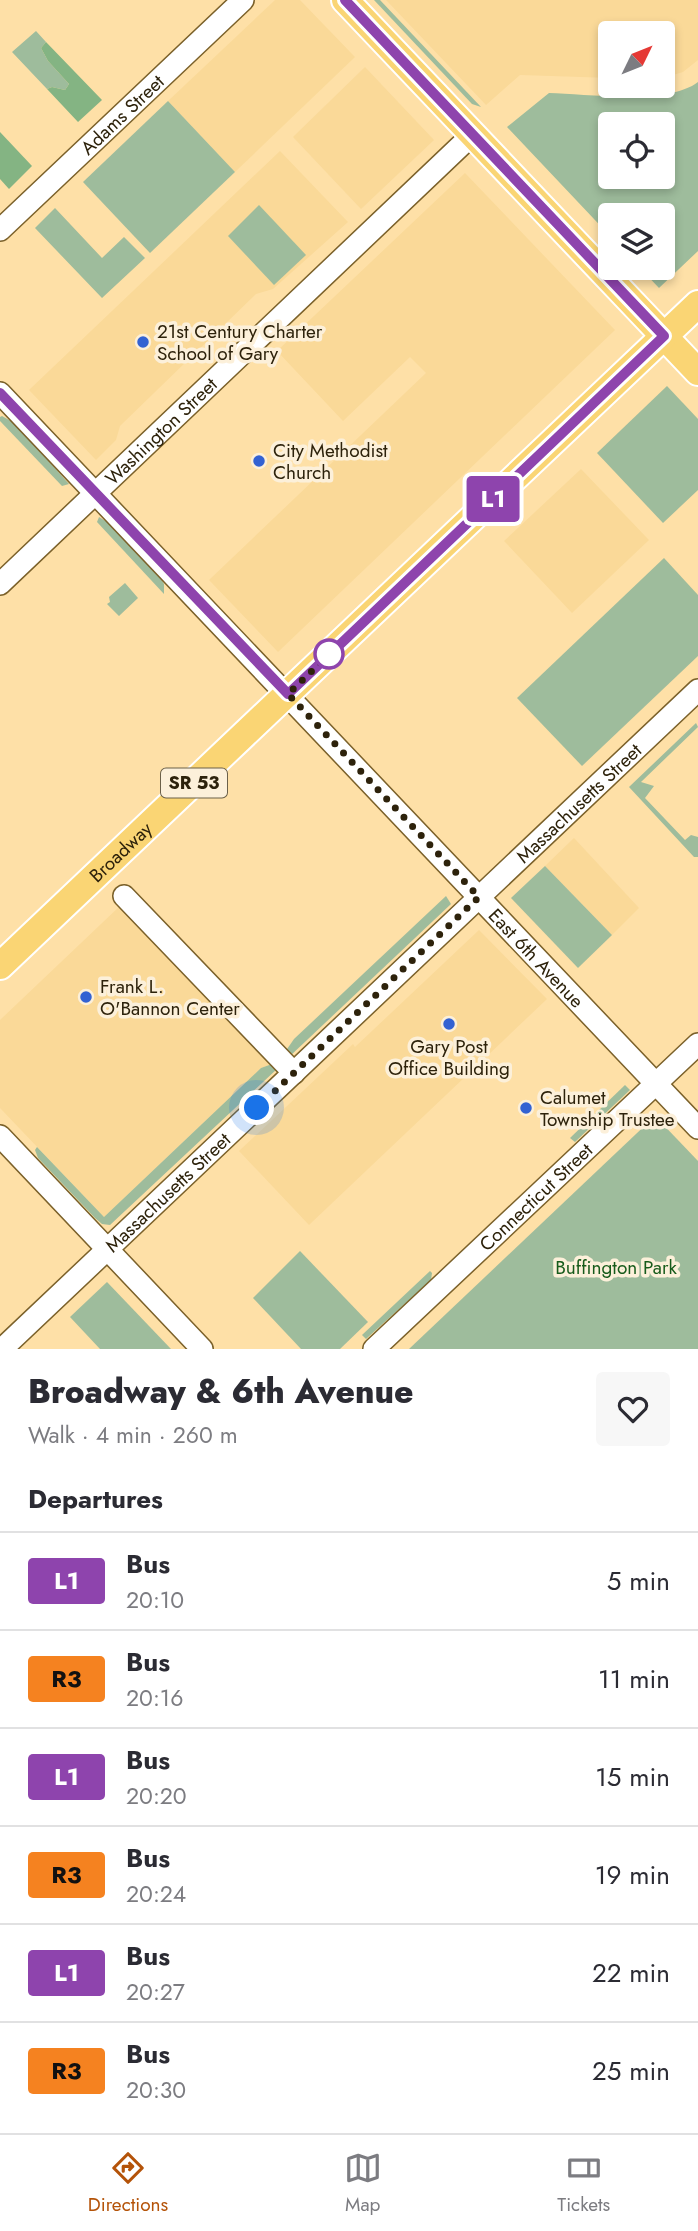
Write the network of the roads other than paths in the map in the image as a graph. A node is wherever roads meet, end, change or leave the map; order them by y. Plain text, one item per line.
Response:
1 (243, 0) edge
2 (345, 0) edge
3 (473, 134) junction
4 (0, 230) edge
5 (698, 304) edge
6 (664, 336) junction
7 (698, 372) edge
8 (0, 393) edge
9 (95, 493) junction
10 (0, 584) edge
11 (698, 690) edge
12 (288, 694) junction
13 (124, 896) dead end
14 (479, 897) junction
15 (0, 966) edge
16 (698, 1044) edge
17 (294, 1073) junction
18 (655, 1083) junction
19 (698, 1128) edge
20 (0, 1136) edge
21 (107, 1249) junction
22 (2, 1349) edge
23 (202, 1349) edge
24 (374, 1349) edge

1 - 4 street, Adams Street
2 - 3 main road
3 - 6 main road
3 - 9 street, Washington Street
5 - 6 main road, Broadway / SR 53
6 - 7 main road
6 - 12 main road, Broadway / SR 53
8 - 9 street, East 6th Avenue
9 - 10 street, Washington Street
9 - 12 street, East 6th Avenue
11 - 14 street, Massachusetts Street
12 - 14 street, East 6th Avenue
12 - 15 main road, Broadway / SR 53
13 - 17 street
14 - 17 street, Massachusetts Street
14 - 18 street, East 6th Avenue
16 - 18 street, Connecticut Street
17 - 21 street, Massachusetts Street
18 - 19 street, East 6th Avenue
18 - 24 street, Connecticut Street
20 - 21 street
21 - 22 street, Massachusetts Street
21 - 23 street

